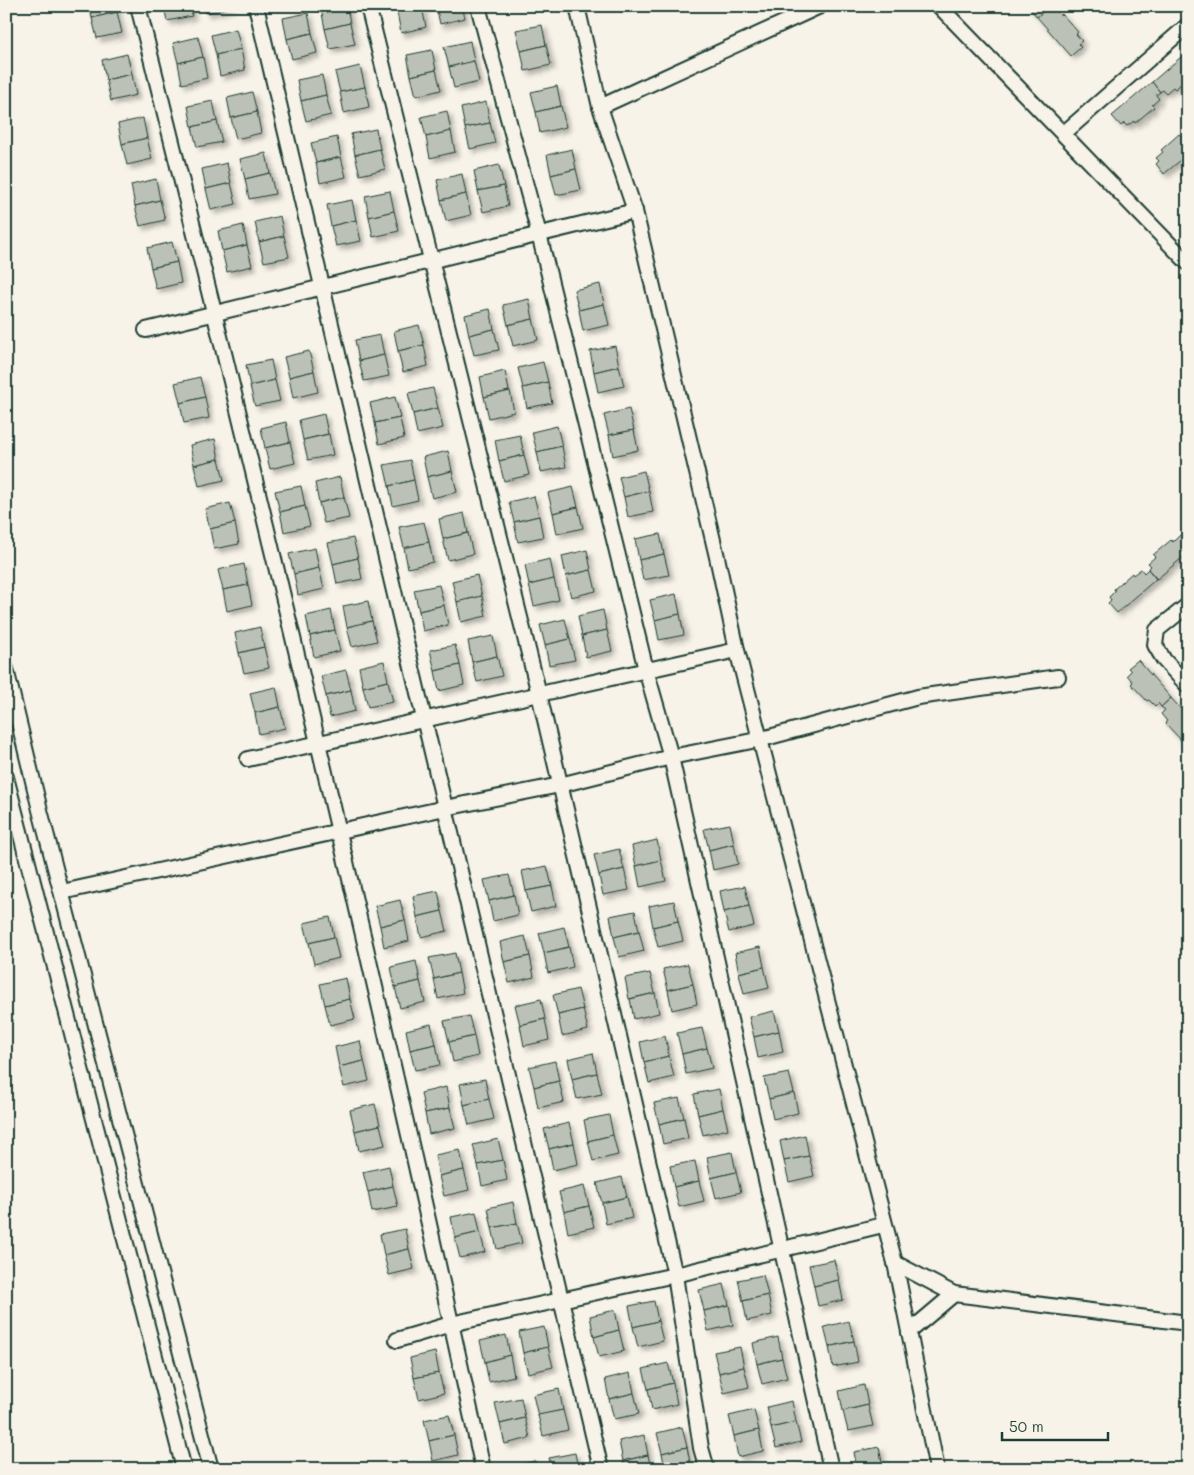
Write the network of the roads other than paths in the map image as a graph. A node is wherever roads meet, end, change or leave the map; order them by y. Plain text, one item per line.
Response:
1 (138, 6) edge
2 (256, 6) edge
3 (368, 6) edge
4 (478, 6) edge
5 (577, 6) edge
6 (820, 6) edge
7 (939, 6) edge
8 (1188, 25) edge
9 (600, 107) junction
10 (1063, 134) junction
11 (635, 211) junction
12 (539, 234) junction
13 (431, 261) junction
14 (1188, 263) edge
15 (321, 287) junction
16 (215, 313) junction
17 (146, 330) dead end
18 (1188, 605) edge
19 (737, 650) junction
20 (6, 669) edge
21 (646, 670) junction
22 (1058, 677) dead end
23 (1188, 686) edge
24 (539, 694) junction
25 (424, 720) junction
26 (762, 738) junction
27 (317, 744) junction
28 (671, 757) junction
29 (248, 759) dead end
30 (6, 777) edge
31 (560, 785) junction
32 (445, 808) junction
33 (338, 831) junction
34 (62, 892) junction
35 (883, 1225) junction
36 (781, 1250) junction
37 (894, 1263) junction
38 (675, 1275) junction
39 (954, 1294) junction
40 (563, 1298) junction
41 (1188, 1323) edge
42 (451, 1324) junction
43 (909, 1332) junction
44 (397, 1340) dead end
45 (184, 1469) edge
46 (212, 1469) edge
47 (483, 1469) edge
48 (602, 1469) edge
49 (707, 1469) edge
50 (831, 1469) edge
51 (937, 1469) edge

1 - 16 street
2 - 15 street
3 - 13 street
4 - 12 street
5 - 9 street
6 - 9 street
7 - 10 street
8 - 10 street
9 - 11 street
10 - 14 street
11 - 12 street
11 - 19 street
12 - 13 street
12 - 21 street
13 - 15 street
13 - 24 street
15 - 16 street
15 - 25 street
16 - 17 street
16 - 27 street
18 - 23 street
19 - 21 street
19 - 26 street
20 - 34 street
21 - 24 street
21 - 28 street
22 - 26 street
24 - 25 street
24 - 31 street
25 - 27 street
25 - 32 street
26 - 28 street
26 - 35 street
27 - 29 street
27 - 33 street
28 - 31 street
28 - 36 street
30 - 45 street
31 - 32 street
31 - 38 street
32 - 33 street
32 - 40 street
33 - 34 street
33 - 42 street
34 - 46 street
35 - 36 street
35 - 37 street
36 - 38 street
36 - 50 street
37 - 39 street
37 - 43 street
38 - 40 street
38 - 49 street
39 - 41 street
39 - 43 street
40 - 42 street
40 - 48 street
42 - 44 street
42 - 47 street
43 - 51 street

